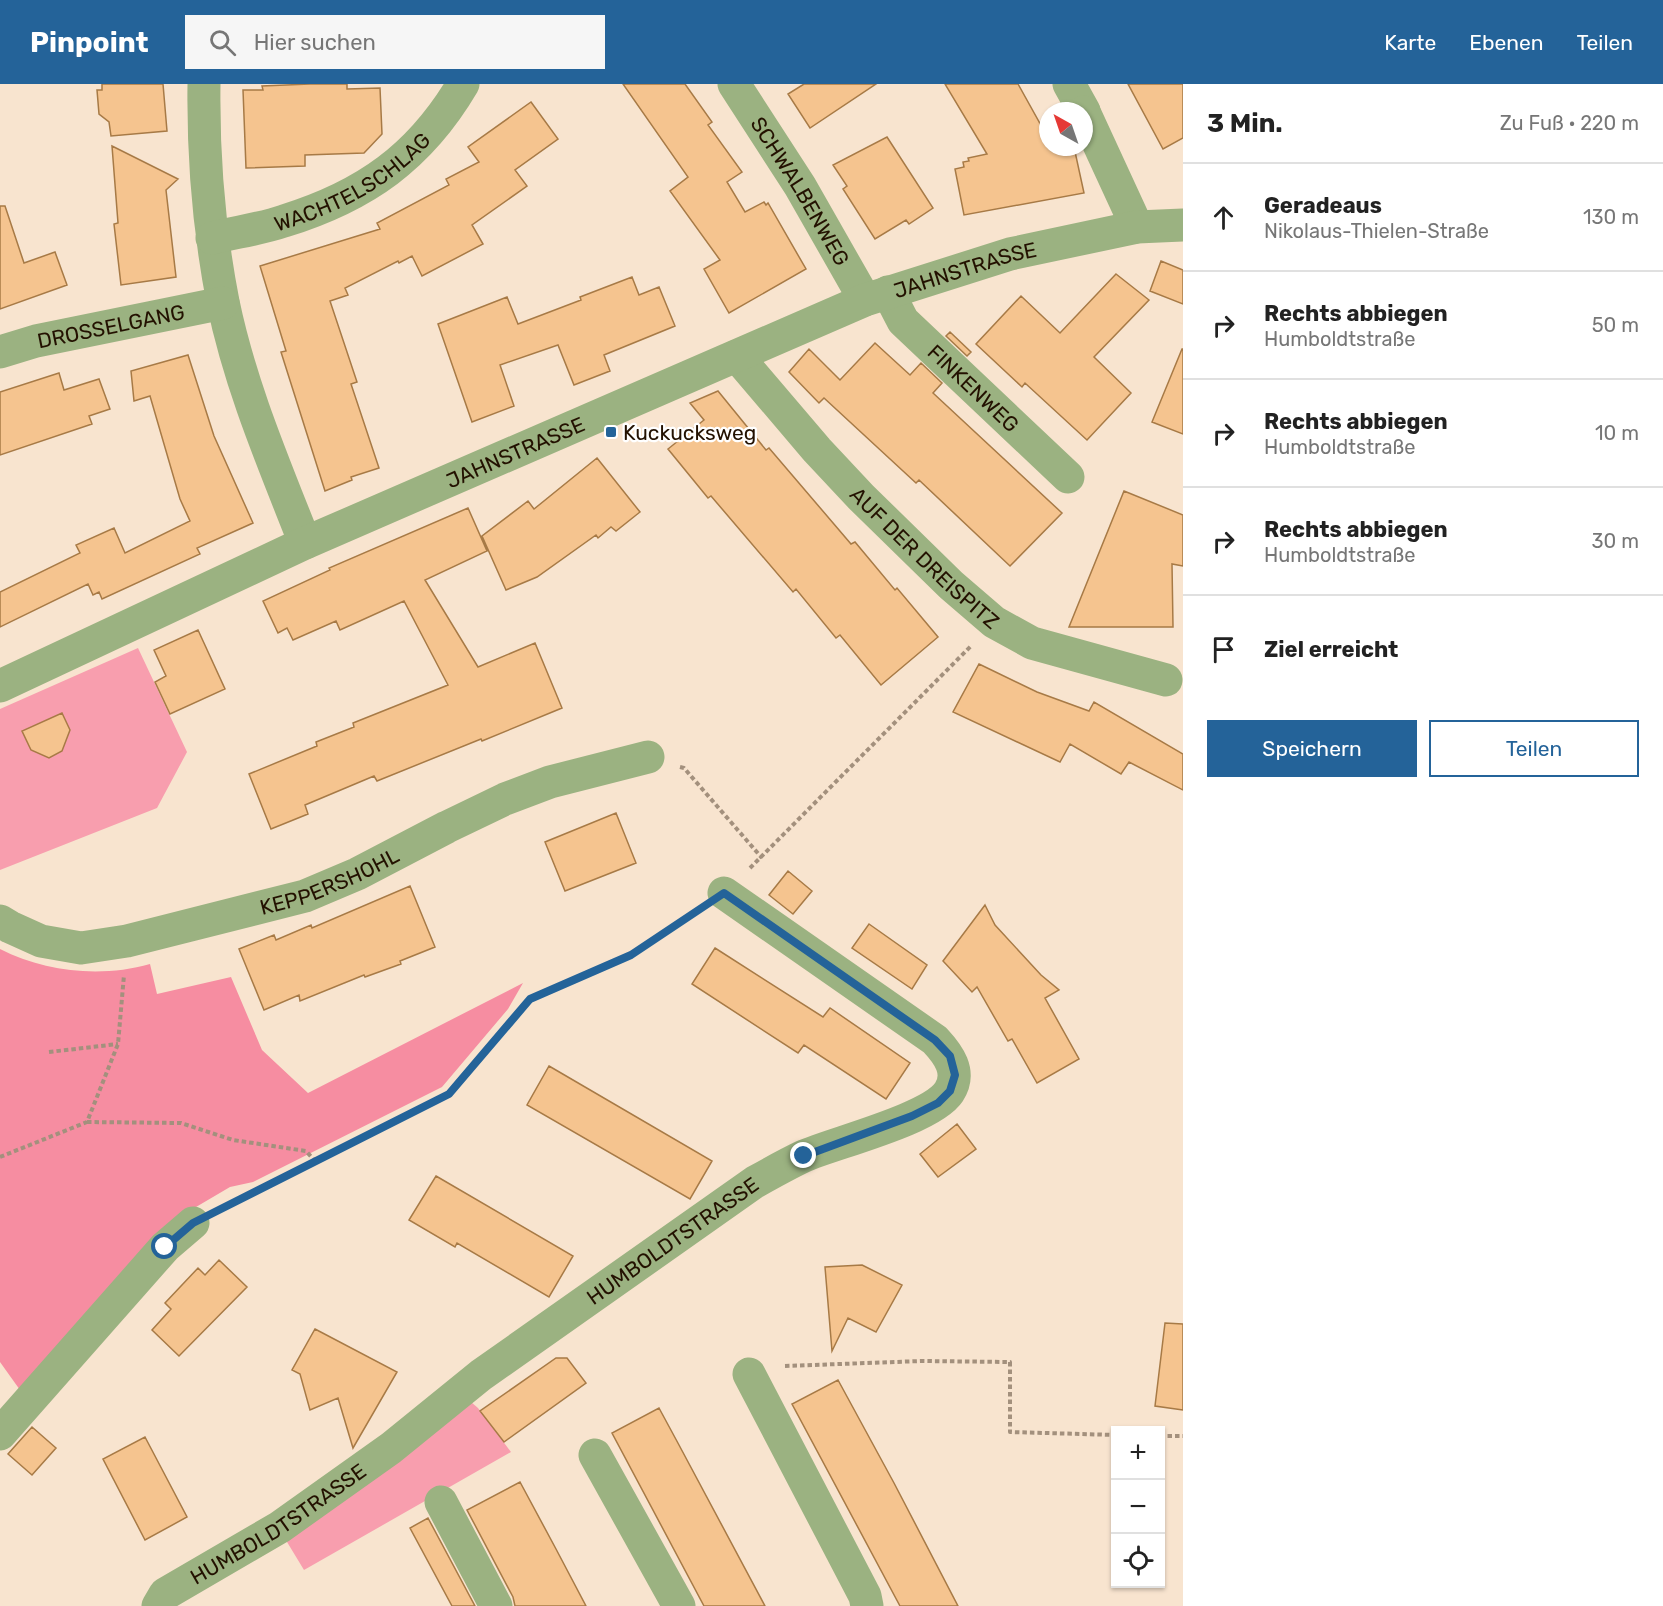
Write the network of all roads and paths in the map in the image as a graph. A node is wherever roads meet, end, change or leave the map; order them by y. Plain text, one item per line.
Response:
1 (204, 84) edge
2 (463, 84) edge
3 (734, 84) edge
4 (1069, 84) edge
5 (1079, 102) edge
6 (1093, 131) edge
7 (1183, 225) edge
8 (1137, 227) junction
9 (212, 238) junction
10 (876, 296) junction
11 (224, 303) junction
12 (0, 352) edge
13 (737, 356) junction
14 (1068, 477) dead end
15 (305, 543) junction
16 (943, 675) dead end
17 (1166, 680) dead end
18 (0, 686) edge
19 (648, 757) joint
20 (762, 858) junction
21 (724, 893) junction
22 (0, 921) edge
23 (127, 941) junction
24 (118, 1044) junction
25 (49, 1052) dead end
26 (87, 1122) junction
27 (0, 1157) edge
28 (316, 1161) junction
29 (193, 1223) joint
30 (749, 1374) joint
31 (0, 1434) edge
32 (1111, 1435) edge
33 (1165, 1436) edge
34 (1183, 1436) edge
35 (595, 1455) dead end
36 (441, 1502) dead end
37 (866, 1601) edge
38 (158, 1606) edge
39 (496, 1606) edge
40 (679, 1606) edge

1 - 9 street
2 - 9 street, WACHTELSCHLAG
3 - 10 street, SCHWALBENWEG
4 - 5 street
6 - 8 street
7 - 8 street, JAHNSTRASSE
8 - 10 street, JAHNSTRASSE
9 - 11 street
10 - 13 street, JAHNSTRASSE
10 - 14 street, FINKENWEG
11 - 12 street, DROSSELGANG
11 - 15 street
13 - 15 street, JAHNSTRASSE
13 - 17 street, AUF DER DREISPITZ
15 - 18 street, JAHNSTRASSE
16 - 20 path
19 - 20 path
19 - 23 street, KEPPERSHOHL
20 - 21 path
21 - 28 path
21 - 38 street, HUMBOLDTSTRASSE
22 - 23 street, KEPPERSHOHL
23 - 24 path
24 - 25 path
24 - 26 path
26 - 27 path
26 - 28 path
28 - 29 path
29 - 31 street
30 - 32 path
30 - 37 street
33 - 34 path
35 - 40 street
36 - 39 street

